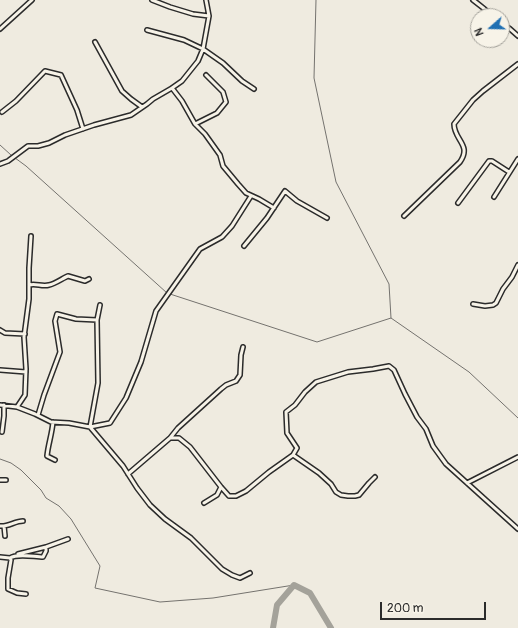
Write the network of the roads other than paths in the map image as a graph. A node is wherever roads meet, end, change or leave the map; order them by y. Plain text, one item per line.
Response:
1 (32, 0) edge
2 (152, 0) edge
3 (206, 0) edge
4 (473, 0) edge
5 (484, 8) edge
6 (209, 16) junction
7 (0, 29) edge
8 (147, 30) dead end
9 (510, 30) edge
10 (518, 36) edge
11 (95, 42) dead end
12 (203, 49) junction
13 (518, 64) edge
14 (206, 76) dead end
15 (172, 88) junction
16 (254, 89) dead end
17 (142, 107) junction
18 (2, 112) dead end
19 (195, 124) junction
20 (83, 129) junction
21 (518, 159) edge
22 (0, 164) edge
23 (509, 172) junction
24 (251, 196) junction
25 (494, 197) dead end
26 (458, 203) dead end
27 (274, 208) junction
28 (404, 216) dead end
29 (327, 218) dead end
30 (31, 236) dead end
31 (244, 246) dead end
32 (518, 266) edge
33 (89, 279) dead end
34 (29, 285) junction
35 (473, 304) dead end
36 (100, 305) dead end
37 (98, 320) junction
38 (0, 330) edge
39 (24, 334) junction
40 (243, 347) dead end
41 (0, 370) edge
42 (26, 372) junction
43 (0, 405) edge
44 (4, 406) junction
45 (16, 407) junction
46 (38, 415) junction
47 (53, 422) junction
48 (90, 427) junction
49 (2, 432) dead end
50 (170, 438) junction
51 (293, 455) junction
52 (518, 457) edge
53 (55, 460) dead end
54 (128, 474) junction
55 (375, 477) dead end
56 (0, 480) edge
57 (6, 480) dead end
58 (467, 483) junction
59 (221, 488) junction
60 (204, 503) dead end
61 (23, 521) dead end
62 (2, 526) edge
63 (518, 529) edge
64 (5, 536) dead end
65 (68, 539) dead end
66 (46, 547) junction
67 (0, 557) edge
68 (12, 557) junction
69 (250, 573) dead end
70 (26, 594) dead end

1 - 7 street
2 - 6 street
3 - 6 street
4 - 5 street
6 - 12 street
8 - 12 street
9 - 10 street
11 - 17 street
12 - 15 street
12 - 16 street
13 - 28 street
14 - 19 street
15 - 17 street
15 - 19 street
17 - 20 street
18 - 20 street
19 - 24 street
20 - 22 street
21 - 23 street
23 - 25 street
23 - 26 street
24 - 27 street
24 - 48 street
27 - 29 street
27 - 31 street
30 - 34 street
32 - 35 street
33 - 34 street
34 - 39 street
36 - 37 street
37 - 46 street
37 - 48 street
38 - 39 street
39 - 42 street
40 - 50 street
41 - 42 street
42 - 45 street
43 - 44 street
44 - 45 street
44 - 49 street
45 - 46 street
46 - 47 street
47 - 48 street
47 - 53 street
48 - 54 street
50 - 54 street
50 - 59 street
51 - 55 street
51 - 58 street
51 - 59 street
52 - 58 street
54 - 69 street
56 - 57 street
58 - 63 street
59 - 60 street
61 - 62 street
62 - 64 street
65 - 66 street
66 - 68 street
66 - 68 street
67 - 68 street
68 - 70 street

